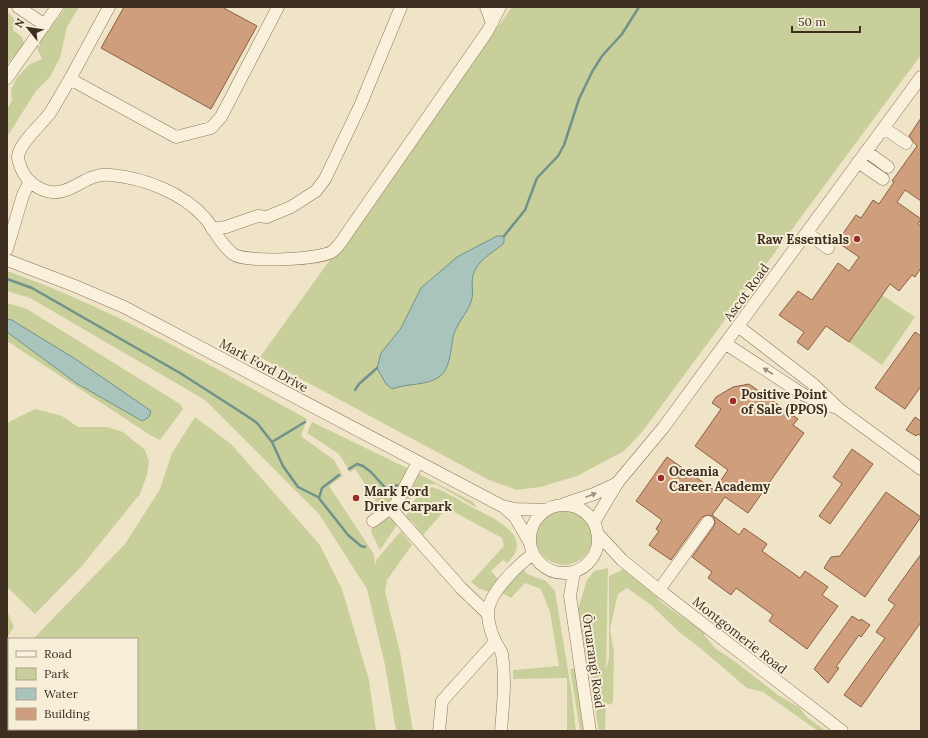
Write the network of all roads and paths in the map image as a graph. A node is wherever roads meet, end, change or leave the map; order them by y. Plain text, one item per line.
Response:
1 (18, 7) edge
2 (57, 7) edge
3 (109, 7) edge
4 (278, 7) edge
5 (401, 7) edge
6 (486, 7) edge
7 (500, 7) edge
8 (492, 23) junction
9 (45, 25) junction
10 (921, 77) edge
11 (7, 78) edge
12 (70, 79) junction
13 (884, 128) junction
14 (906, 143) dead end
15 (866, 151) junction
16 (858, 162) junction
17 (888, 167) dead end
18 (883, 179) dead end
19 (30, 181) junction
20 (212, 229) junction
21 (807, 233) junction
22 (828, 248) dead end
23 (7, 249) edge
24 (7, 260) edge
25 (739, 327) junction
26 (726, 344) junction
27 (839, 409) junction
28 (418, 462) junction
29 (921, 469) edge
30 (618, 482) junction
31 (563, 505) junction
32 (502, 506) junction
33 (391, 509) junction
34 (546, 510) junction
35 (373, 522) dead end
36 (708, 522) dead end
37 (596, 528) junction
38 (532, 549) junction
39 (594, 554) junction
40 (622, 560) junction
41 (558, 572) junction
42 (574, 572) junction
43 (658, 590) junction
44 (570, 596) junction
45 (488, 614) junction
46 (495, 642) junction
47 (439, 731) edge
48 (501, 731) edge
49 (590, 731) edge
50 (842, 731) edge

1 - 9 street
2 - 9 street
3 - 12 street
4 - 12 street
5 - 20 street
6 - 8 street
7 - 8 street
8 - 20 street
9 - 11 street
10 - 13 street, Ascot Road
12 - 19 street
13 - 14 street
13 - 15 street, Ascot Road
15 - 16 street, Ascot Road
15 - 17 street
16 - 18 street
16 - 21 street, Ascot Road
19 - 20 street
19 - 23 street
21 - 22 street
21 - 25 street, Ascot Road
24 - 28 street, Mark Ford Drive
25 - 26 street, Ascot Road
25 - 27 street
27 -> 26 street
26 - 30 street, Ascot Road
27 - 29 street
28 - 32 street, Mark Ford Drive
28 - 33 street
31 -> 30 street, Ascot Road
30 - 37 street, Ascot Road
31 - 34 street
31 - 37 street
32 - 34 street, Mark Ford Drive
32 - 38 street, Mark Ford Drive
33 - 35 street
33 - 45 street
34 - 38 street
36 - 43 street
37 - 39 street
37 - 40 street, Montgomerie Road
38 - 41 street
38 - 45 street
39 - 40 street, Montgomerie Road
39 - 42 street
40 - 43 street, Montgomerie Road
41 - 42 street
41 - 44 street, Ōruarangi Road
42 - 44 street, Ōruarangi Road
43 - 50 street, Montgomerie Road
44 - 49 street, Ōruarangi Road
45 - 46 street
46 - 47 street
46 - 48 street

